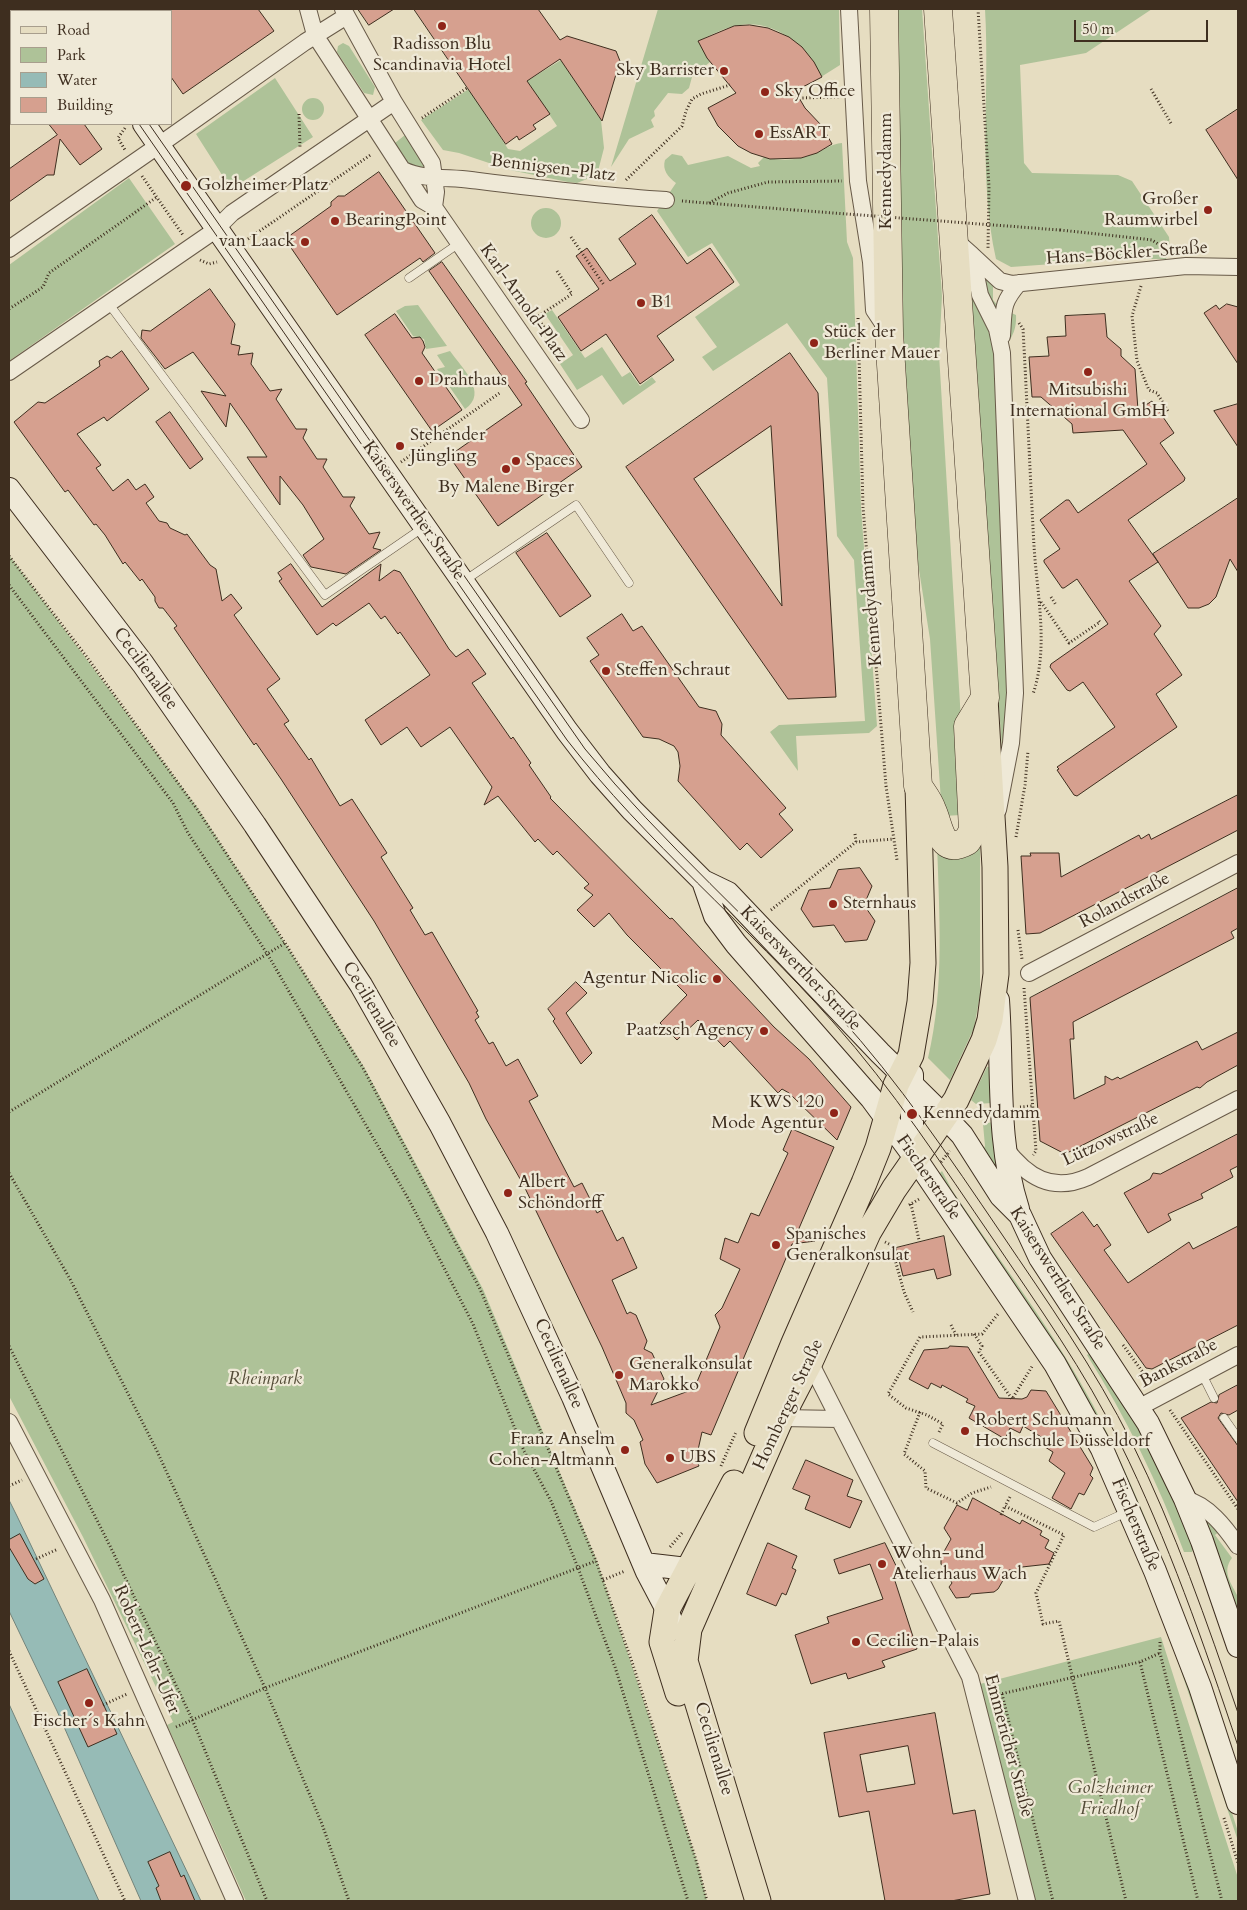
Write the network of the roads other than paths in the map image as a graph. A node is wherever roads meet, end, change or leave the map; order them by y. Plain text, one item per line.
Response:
1 (308, 9) edge
2 (849, 9) edge
3 (884, 9) edge
4 (938, 9) edge
5 (344, 13) edge
6 (316, 35) junction
7 (394, 102) junction
8 (370, 118) junction
9 (136, 125) edge
10 (160, 146) junction
11 (403, 170) junction
12 (435, 177) junction
13 (666, 200) road end
14 (434, 207) junction
15 (218, 228) junction
16 (458, 244) junction
17 (963, 247) junction
18 (9, 248) edge
19 (1238, 267) edge
20 (409, 278) dead end
21 (1019, 283) junction
22 (109, 304) junction
23 (889, 333) junction
24 (1002, 353) junction
25 (9, 372) edge
26 (581, 420) dead end
27 (9, 489) edge
28 (424, 527) junction
29 (463, 582) junction
30 (629, 584) dead end
31 (986, 698) junction
32 (918, 786) junction
33 (993, 831) junction
34 (1238, 863) edge
35 (703, 881) junction
36 (1025, 973) road end
37 (996, 974) junction
38 (908, 1071) junction
39 (1238, 1099) edge
40 (945, 1117) junction
41 (886, 1119) junction
42 (1005, 1148) junction
43 (927, 1162) junction
44 (1020, 1214) junction
45 (1238, 1355) edge
46 (810, 1362) junction
47 (1202, 1374) junction
48 (1214, 1398) dead end
49 (1138, 1408) junction
50 (781, 1418) junction
51 (1224, 1418) dead end
52 (839, 1419) junction
53 (9, 1422) edge
54 (1238, 1438) edge
55 (933, 1444) road end
56 (1185, 1499) junction
57 (1130, 1511) junction
58 (1238, 1546) edge
59 (639, 1569) junction
60 (687, 1569) junction
61 (667, 1610) junction
62 (662, 1642) junction
63 (1238, 1646) edge
64 (685, 1661) junction
65 (1238, 1803) edge
66 (235, 1901) edge
67 (742, 1901) edge
68 (758, 1901) edge
69 (1027, 1901) edge

1 - 6 street, Karl-Arnold-Platz
2 - 23 street, Kennedydamm
3 - 23 highway, Kennedydamm
4 - 17 highway
5 - 6 street
5 - 7 street
6 - 8 street, Karl-Arnold-Platz
6 - 10 street
7 - 8 street
7 - 12 street
8 - 11 street, Karl-Arnold-Platz
8 - 15 street
9 - 10 street, Kaiserswerther Straße
10 - 15 street, Kaiserswerther Straße
10 - 18 street
11 - 12 street
11 - 14 street, Karl-Arnold-Platz
12 - 13 street, Bennigsen-Platz
12 - 14 street
14 - 16 street, Karl-Arnold-Platz
15 - 22 street
15 - 28 street, Kaiserswerther Straße
16 - 20 lane
16 - 26 street, Karl-Arnold-Platz
17 - 21 street, Hans-Böckler-Straße
17 - 24 street
17 - 31 highway
19 - 21 street, Hans-Böckler-Straße
21 - 24 street
22 - 25 street
22 - 28 lane
23 - 32 highway, Kennedydamm
24 - 33 street
27 - 59 street, Cecilienallee
28 - 29 street, Kaiserswerther Straße
29 - 30 lane
29 - 35 street, Kaiserswerther Straße
31 - 32 highway
31 - 33 main road
32 - 38 main road, Kennedydamm
33 - 37 main road
34 - 36 street, Rolandstraße
35 - 38 street, Kaiserswerther Straße
35 - 41 street, Kaiserswerther Straße
37 - 40 main road
37 - 42 street
38 - 40 street, Kaiserswerther Straße
38 - 41 main road, Homberger Straße
38 - 43 street
39 - 42 street, Lützowstraße
40 - 43 main road, Homberger Straße
40 - 44 street, Kaiserswerther Straße
41 - 43 street, Fischerstraße
41 - 60 main road, Homberger Straße
42 - 44 street
43 - 46 main road, Homberger Straße
43 - 57 street, Fischerstraße
44 - 49 street, Kaiserswerther Straße
45 - 47 street, Bankstraße
46 - 50 main road, Homberger Straße
46 - 52 street, Emmericher Straße
47 - 48 lane
47 - 49 street, Bankstraße
49 - 56 street, Kaiserswerther Straße
50 - 52 street
50 - 64 main road, Homberger Straße
51 - 54 lane
52 - 69 street, Emmericher Straße
53 - 66 street, Robert-Lehr-Ufer
55 - 57 lane
56 - 58 street
56 - 63 street
57 - 65 street, Fischerstraße
59 - 60 street
59 - 61 street, Cecilienallee
59 - 62 street, Cecilienallee
60 - 61 main road, Homberger Straße
61 - 62 main road, Homberger Straße
61 - 64 street, Cecilienallee
62 - 67 main road, Cecilienallee
64 - 68 main road, Cecilienallee

